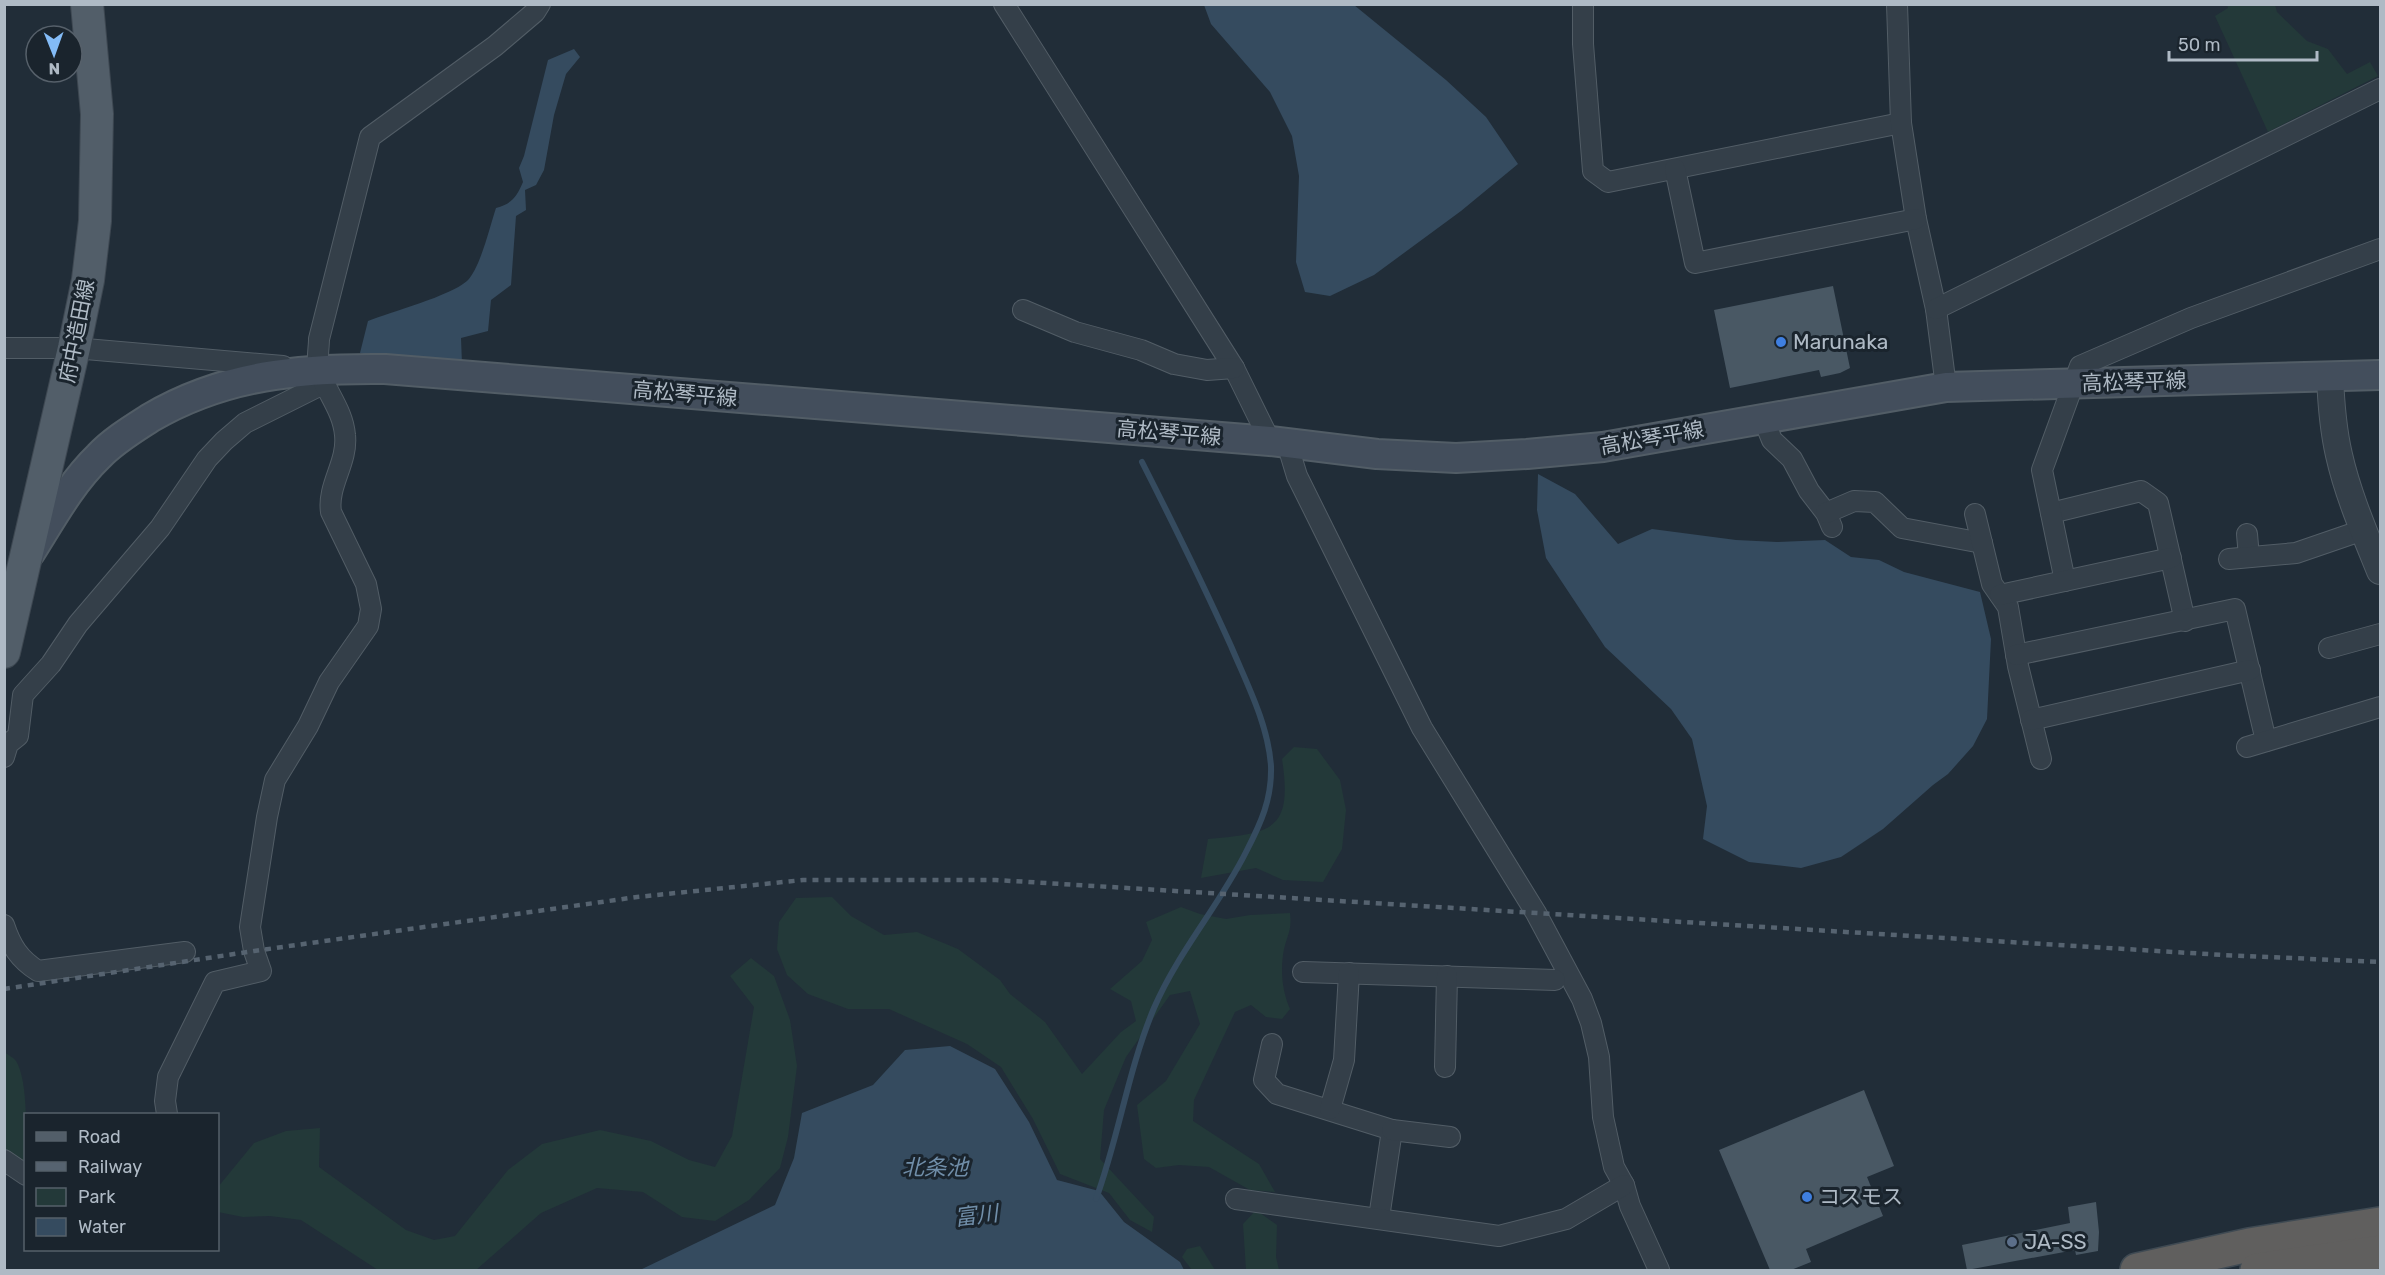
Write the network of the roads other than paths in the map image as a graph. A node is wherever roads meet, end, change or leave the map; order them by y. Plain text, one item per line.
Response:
1 (87, 4) edge
2 (540, 4) edge
3 (1004, 4) edge
4 (1583, 4) edge
5 (1897, 4) edge
6 (2380, 89) edge
7 (1900, 123) junction
8 (1675, 169) junction
9 (1916, 219) junction
10 (2380, 249) edge
11 (1936, 309) junction
12 (1023, 310) dead end
13 (4, 348) edge
14 (74, 348) junction
15 (1234, 368) junction
16 (2380, 375) edge
17 (322, 376) junction
18 (2330, 376) junction
19 (2072, 384) junction
20 (1947, 387) junction
21 (1763, 418) junction
22 (53, 441) junction
23 (1279, 442) junction
24 (86, 471) junction
25 (2051, 513) junction
26 (1975, 514) dead end
27 (2363, 530) junction
28 (2247, 534) dead end
29 (1982, 543) junction
30 (27, 557) junction
31 (2249, 557) junction
32 (2171, 558) junction
33 (2229, 559) dead end
34 (2380, 571) edge
35 (2065, 581) junction
36 (2000, 595) junction
37 (2185, 621) junction
38 (2380, 634) edge
39 (2329, 648) dead end
40 (4, 652) edge
41 (2016, 655) junction
42 (2250, 670) junction
43 (2380, 707) edge
44 (2031, 720) junction
45 (4, 757) edge
46 (2041, 759) dead end
47 (4, 925) edge
48 (185, 952) dead end
49 (1304, 972) dead end
50 (1349, 973) junction
51 (1447, 976) junction
52 (1556, 980) dead end
53 (1272, 1044) dead end
54 (1445, 1067) dead end
55 (1330, 1109) junction
56 (167, 1113) edge
57 (1392, 1130) junction
58 (1450, 1137) dead end
59 (4, 1160) edge
60 (24, 1174) edge
61 (1624, 1185) junction
62 (1236, 1199) dead end
63 (1379, 1218) junction
64 (2380, 1224) edge
65 (2380, 1252) edge
66 (1659, 1270) edge
67 (2137, 1270) edge
68 (2257, 1270) edge

1 - 14 main road, 府中造田線
2 - 17 street
3 - 15 street
4 - 8 street
5 - 7 street
6 - 11 street
7 - 8 street
7 - 9 street
8 - 9 street
9 - 11 street
10 - 19 street
11 - 20 street
12 - 15 street
13 - 14 street
14 - 17 street
14 - 22 main road, 府中造田線
15 - 23 street
16 - 18 main road, 高松琴平線
17 - 23 main road, 高松琴平線
17 - 24 main road, 高松琴平線
17 - 45 street
17 - 56 street
18 - 19 main road, 高松琴平線
18 - 27 street
19 - 20 main road, 高松琴平線
19 - 25 street
20 - 21 main road, 高松琴平線
21 - 23 main road, 高松琴平線
21 - 29 street
22 - 24 main road
22 - 30 main road, 府中造田線
23 - 61 street
24 - 30 main road, 高松琴平線
25 - 32 street
25 - 35 street
26 - 29 street
27 - 31 street
27 - 34 street
28 - 31 street
29 - 36 street
30 - 40 main road, 府中造田線
31 - 33 street
32 - 35 street
32 - 37 street
35 - 36 street
36 - 41 street
37 - 41 street
37 - 42 street
38 - 39 street
41 - 44 street
42 - 43 street
42 - 44 street
44 - 46 street
47 - 48 street
49 - 50 street
50 - 51 street
50 - 55 street
51 - 52 street
51 - 54 street
53 - 55 street
55 - 57 street
57 - 58 street
57 - 63 street
59 - 60 street
61 - 63 street
61 - 66 street
62 - 63 street
64 - 67 highway
65 - 68 highway

